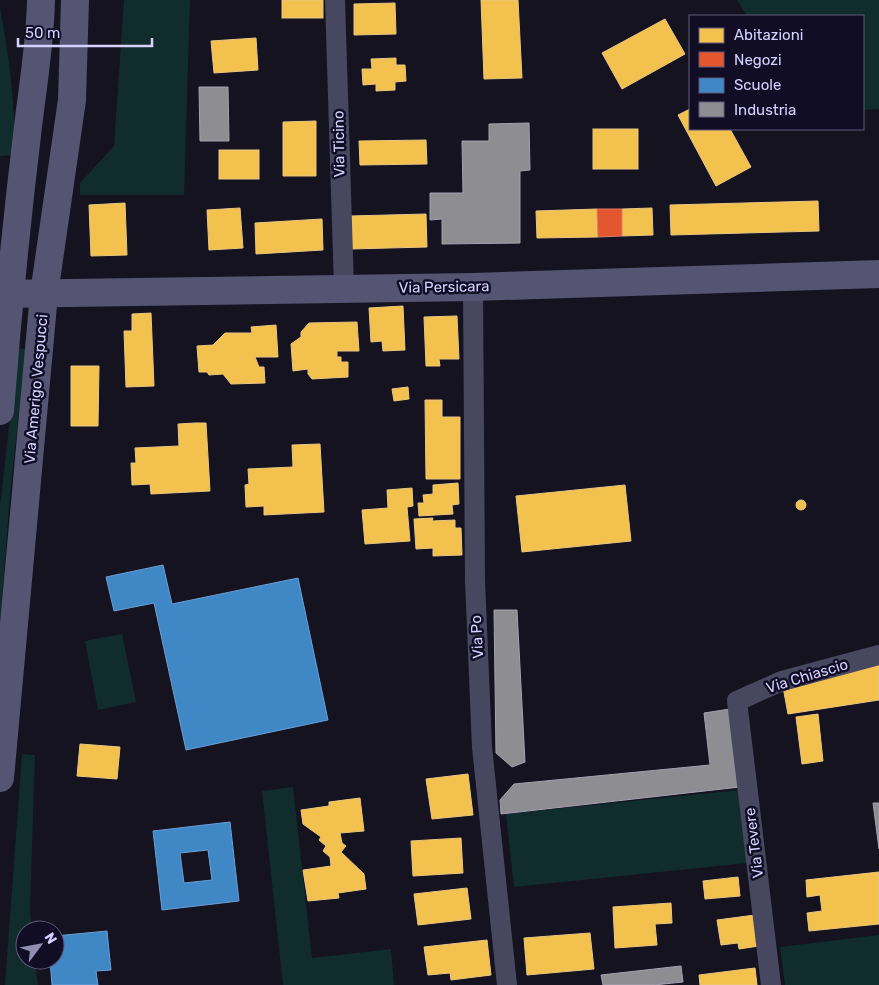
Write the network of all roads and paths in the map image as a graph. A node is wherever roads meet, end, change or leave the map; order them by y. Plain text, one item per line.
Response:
1 (75, 0) edge
2 (336, 0) edge
3 (41, 12) edge
4 (879, 274) edge
5 (344, 288) junction
6 (472, 288) junction
7 (3, 292) edge
8 (44, 294) junction
9 (0, 411) edge
10 (879, 655) edge
11 (737, 701) joint
12 (0, 778) edge
13 (507, 985) edge
14 (771, 985) edge

1 - 8 street, Via Amerigo Vespucci
2 - 5 street, Via Ticino
3 - 7 street
4 - 6 street, Via Persicara
5 - 6 street, Via Persicara
5 - 8 street, Via Persicara
6 - 13 street, Via Po
7 - 8 street, Via Persicara
7 - 9 street
8 - 12 street, Via Amerigo Vespucci
10 - 11 street, Via Chiascio
11 - 14 street, Via Tevere

